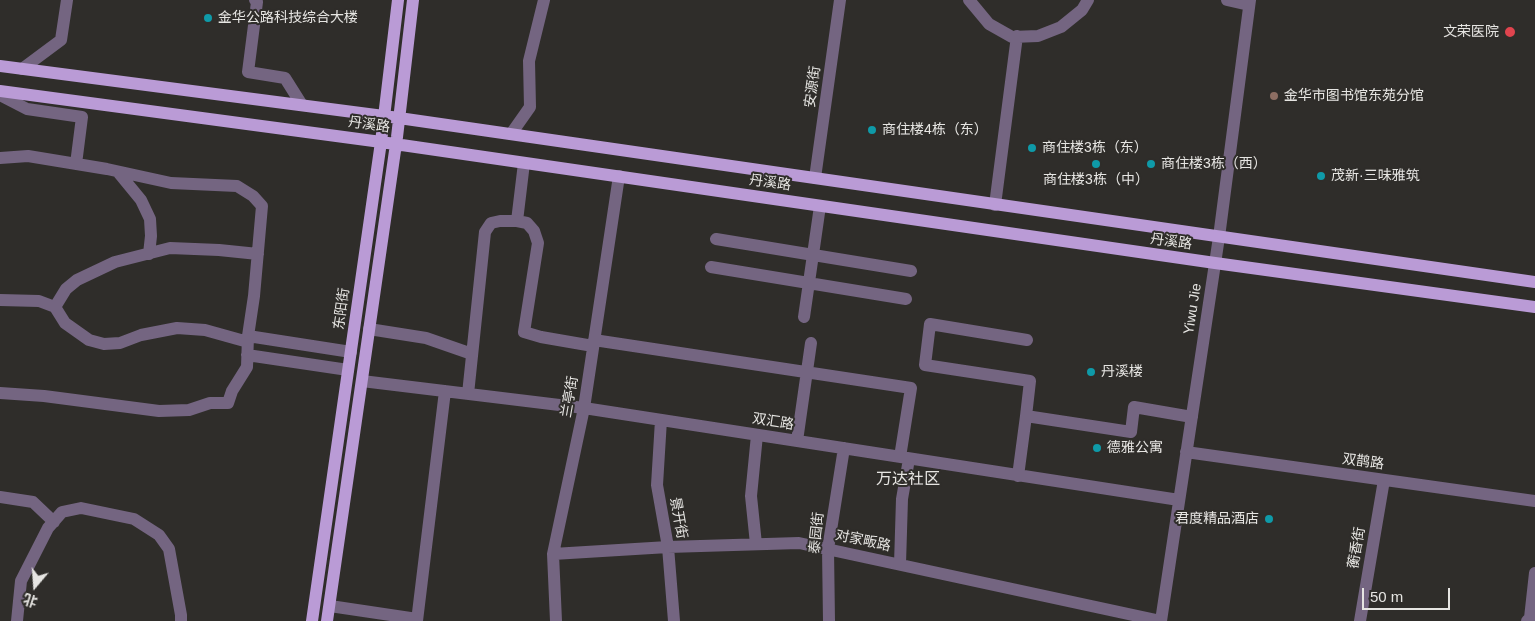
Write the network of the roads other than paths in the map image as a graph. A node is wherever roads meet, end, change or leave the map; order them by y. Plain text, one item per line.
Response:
1 (67, 0) edge
2 (255, 0) edge
3 (398, 0) edge
4 (413, 0) edge
5 (544, 0) edge
6 (840, 0) edge
7 (969, 0) edge
8 (1088, 0) edge
9 (1227, 0) edge
10 (1250, 2) edge
11 (1017, 36) junction
12 (0, 66) edge
13 (22, 69) junction
14 (0, 91) edge
15 (0, 95) edge
16 (302, 105) junction
17 (384, 116) junction
18 (399, 118) junction
19 (511, 134) junction
20 (381, 142) junction
21 (396, 144) junction
22 (0, 158) edge
23 (524, 163) junction
24 (76, 164) junction
25 (118, 172) junction
26 (619, 176) junction
27 (816, 178) junction
28 (996, 205) junction
29 (820, 206) junction
30 (517, 221) junction
31 (1219, 237) junction
32 (716, 239) dead end
33 (149, 254) junction
34 (258, 254) junction
35 (813, 255) junction
36 (1215, 263) junction
37 (711, 267) dead end
38 (911, 271) dead end
39 (1535, 282) edge
40 (809, 283) junction
41 (906, 299) dead end
42 (0, 300) edge
43 (54, 307) junction
44 (1535, 307) edge
45 (804, 317) dead end
46 (369, 330) junction
47 (1027, 340) dead end
48 (594, 343) junction
49 (811, 343) dead end
50 (248, 344) junction
51 (351, 352) junction
52 (472, 354) junction
53 (348, 370) junction
54 (807, 372) junction
55 (362, 381) junction
56 (445, 391) junction
57 (0, 393) edge
58 (468, 394) junction
59 (584, 408) junction
60 (1026, 416) junction
61 (1192, 417) junction
62 (661, 420) junction
63 (758, 435) junction
64 (797, 441) junction
65 (844, 448) junction
66 (1186, 452) junction
67 (905, 458) junction
68 (1018, 476) junction
69 (1384, 480) junction
70 (0, 497) edge
71 (1179, 500) junction
72 (1535, 502) edge
73 (54, 522) junction
74 (756, 544) junction
75 (668, 548) junction
76 (828, 549) junction
77 (553, 554) junction
78 (900, 564) junction
79 (1535, 573) edge
80 (330, 606) junction
81 (417, 620) edge
82 (1530, 620) edge
83 (17, 621) edge
84 (181, 621) edge
85 (312, 621) edge
86 (328, 621) edge
87 (556, 621) edge
88 (674, 621) edge
89 (829, 621) edge
90 (1161, 621) edge
91 (1360, 621) edge

1 - 13 street
2 - 16 street
3 - 17 main road, 东阳街
4 - 18 main road
5 - 19 street
6 - 27 street, 安源街
7 - 11 street
8 - 11 street
9 - 10 street
10 - 31 street, Yiwu Jie
11 - 28 street
12 - 13 main road, 丹溪路
13 - 16 main road, 丹溪路
14 - 20 main road, 丹溪路
15 - 24 street
16 - 17 main road, 丹溪路
17 - 18 main road, 丹溪路
17 - 20 main road, 东阳街
18 - 19 main road, 丹溪路
18 - 21 main road
19 - 27 main road, 丹溪路
20 - 21 main road, 丹溪路
20 - 51 main road, 东阳街
21 - 23 main road, 丹溪路
21 - 46 main road
22 - 24 street
23 - 26 main road, 丹溪路
23 - 30 street
24 - 25 street
25 - 33 street
25 - 34 street
26 - 29 main road, 丹溪路
26 - 48 street, 兰亭街
27 - 28 main road, 丹溪路
28 - 31 main road, 丹溪路
29 - 35 street
29 - 36 main road, 丹溪路
30 - 48 street
30 - 52 street
31 - 36 street, Yiwu Jie
31 - 39 main road, 丹溪路
32 - 35 street
33 - 34 street
33 - 43 street
34 - 50 street
35 - 38 street
35 - 40 street
36 - 44 main road, 丹溪路
36 - 61 street, Yiwu Jie
37 - 40 street
40 - 41 street
40 - 45 street
42 - 43 street
43 - 50 street
46 - 52 street
46 - 55 main road
47 - 60 street
48 - 54 street
48 - 59 street, 兰亭街
49 - 54 street
50 - 51 street
50 - 53 street
50 - 57 street
51 - 53 main road, 东阳街
52 - 58 street
53 - 85 main road, 东阳街
54 - 64 street
54 - 67 street
55 - 56 street, 双汇路
55 - 80 main road
56 - 58 street, 双汇路
56 - 81 street
58 - 59 street, 双汇路
59 - 62 street, 双汇路
59 - 77 street, 兰亭街
60 - 61 street
60 - 68 street
61 - 66 street, Yiwu Jie
62 - 63 street, 双汇路
62 - 75 street, 景开街
63 - 64 street, 双汇路
63 - 74 street
64 - 65 street, 双汇路
65 - 67 street, 双汇路
65 - 76 street, 泰园街
66 - 69 street, 双鹊路
66 - 71 street, Yiwu Jie
67 - 68 street, 双汇路
67 - 78 street
68 - 71 street, 双汇路
69 - 72 street, 双鹊路
69 - 91 street, 蘅香街
70 - 73 street
71 - 90 street, Yiwu Jie
73 - 83 street
73 - 84 street
74 - 75 street, 对家畈路
74 - 76 street, 对家畈路
75 - 77 street, 对家畈路
75 - 88 street, 景开街
76 - 78 street, 对家畈路
76 - 89 street, 泰园街
77 - 87 street, 兰亭街
78 - 90 street, 对家畈路
79 - 82 street
80 - 81 street
80 - 86 main road

